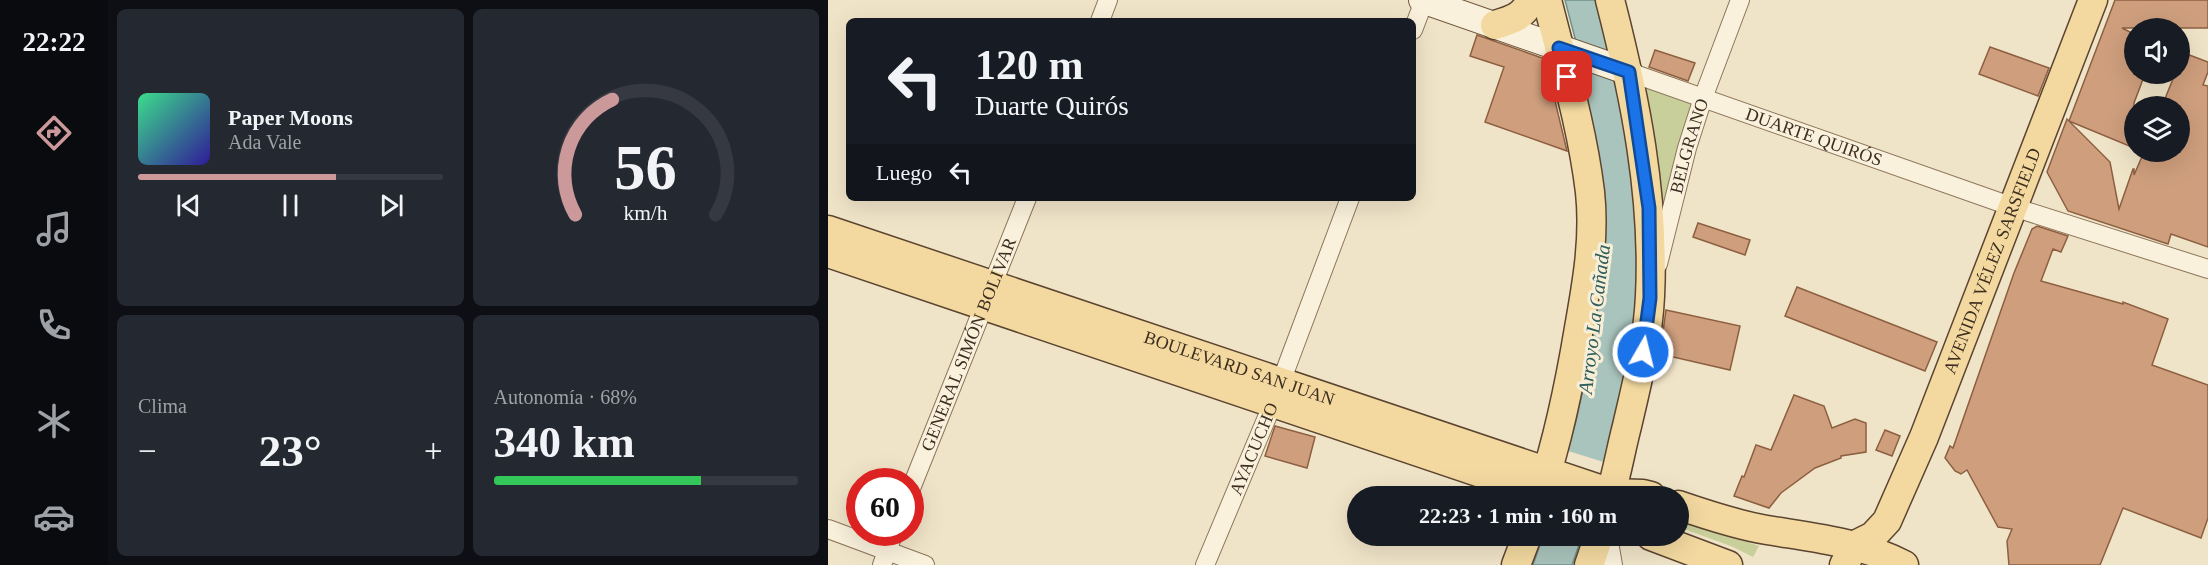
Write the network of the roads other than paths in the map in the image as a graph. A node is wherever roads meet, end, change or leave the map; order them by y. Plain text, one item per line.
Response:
1 (1108, 0) edge
2 (1423, 0) edge
3 (1531, 0) edge
4 (1546, 0) edge
5 (1610, 0) edge
6 (1740, 0) edge
7 (2093, 0) edge
8 (1101, 18) edge
9 (1416, 21) edge
10 (1495, 25) junction
11 (1559, 48) junction
12 (1629, 72) junction
13 (1702, 98) junction
14 (1026, 201) edge
15 (1349, 201) edge
16 (2013, 207) junction
17 (828, 230) edge
18 (828, 253) edge
19 (2208, 269) edge
20 (987, 295) junction
21 (1650, 298) junction
22 (1276, 393) junction
23 (919, 468) edge
24 (1536, 486) edge
25 (1545, 486) edge
26 (1613, 486) edge
27 (1689, 508) edge
28 (1887, 521) junction
29 (828, 530) edge
30 (1523, 546) edge
31 (1596, 546) edge
32 (1610, 546) edge
33 (1678, 546) edge
34 (1849, 555) edge
35 (884, 558) edge
36 (1895, 563) edge
37 (925, 565) edge
38 (1205, 565) edge
39 (1516, 565) edge
40 (1589, 565) edge
41 (1613, 565) edge
42 (1728, 565) edge

1 - 8 street
2 - 9 street
2 - 10 main road, DUARTE QUIRÓS
3 - 10 main road
4 - 11 main road
5 - 12 main road
6 - 13 street, BELGRANO
7 - 16 main road, AVENIDA VÉLEZ SARSFIELD
10 - 11 main road, DUARTE QUIRÓS
11 - 12 main road, DUARTE QUIRÓS
11 - 25 main road
12 - 13 street, DUARTE QUIRÓS
12 - 21 main road
13 - 16 street, DUARTE QUIRÓS
13 - 21 street, BELGRANO
14 - 20 street, GENERAL SIMÓN BOLIVAR
15 - 22 street, AYACUCHO
16 - 19 street, DUARTE QUIRÓS
16 - 28 main road, AVENIDA VÉLEZ SARSFIELD
17 - 20 main road, BOULEVARD SAN JUAN
18 - 20 main road, BOULEVARD SAN JUAN
20 - 22 main road, BOULEVARD SAN JUAN
20 - 23 street, GENERAL SIMÓN BOLIVAR
21 - 26 main road
22 - 24 main road, BOULEVARD SAN JUAN
22 - 38 street, AYACUCHO
27 - 34 main road
28 - 34 main road, AVENIDA VÉLEZ SARSFIELD
28 - 36 main road, AVENIDA VÉLEZ SARSFIELD
29 - 35 street
30 - 39 main road
31 - 40 main road
32 - 41 street
33 - 42 main road
34 - 36 main road
35 - 37 street

